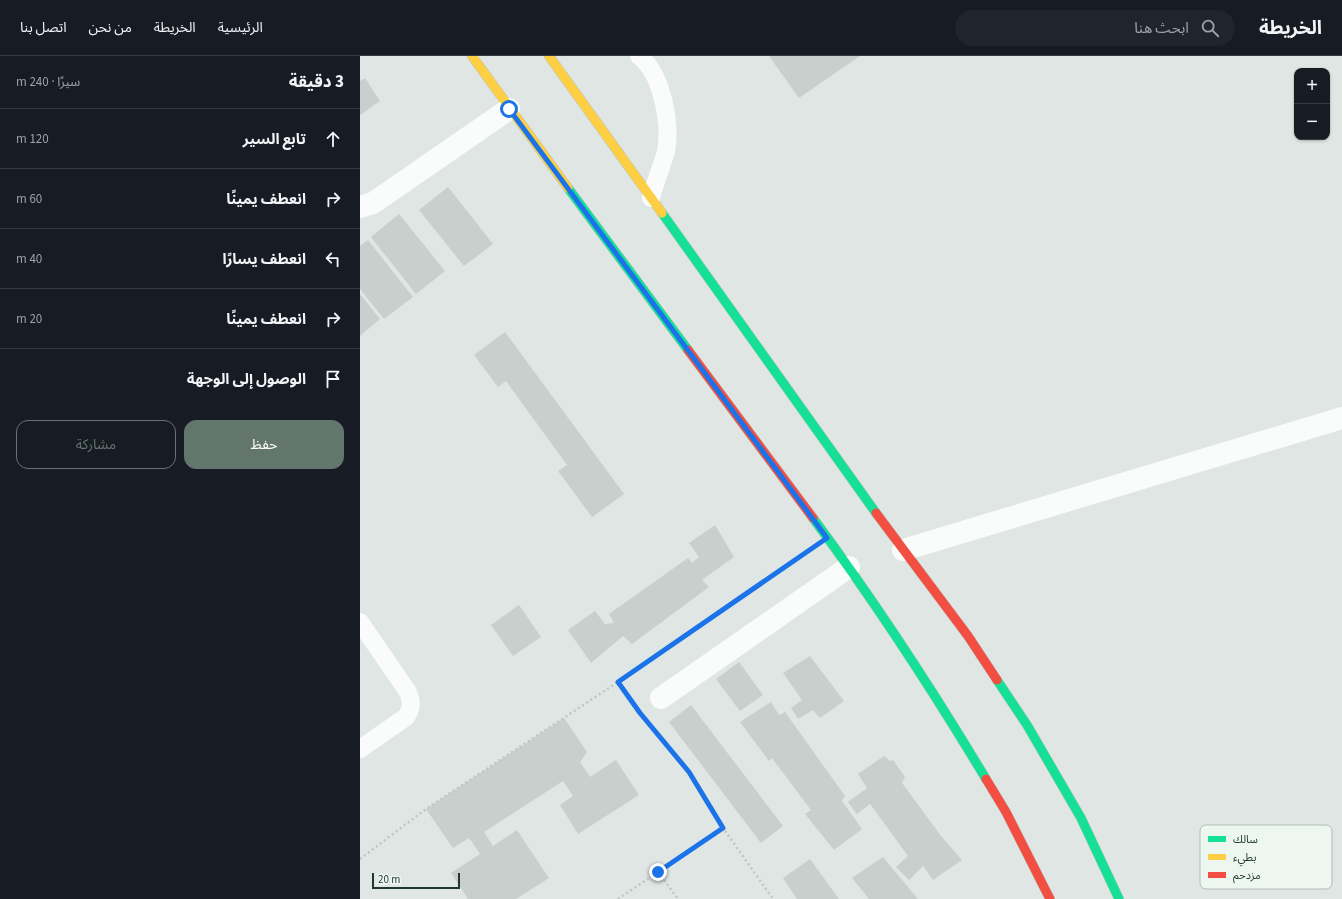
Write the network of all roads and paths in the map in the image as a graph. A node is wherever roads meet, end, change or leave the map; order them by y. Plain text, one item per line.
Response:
1 (472, 56) edge
2 (549, 56) edge
3 (639, 56) edge
4 (509, 109) junction
5 (651, 198) junction
6 (360, 207) edge
7 (1342, 418) edge
8 (827, 538) junction
9 (903, 550) junction
10 (849, 567) junction
11 (360, 622) edge
12 (618, 682) junction
13 (661, 698) dead end
14 (636, 707) dead end
15 (645, 719) dead end
16 (360, 749) edge
17 (723, 828) junction
18 (360, 859) edge
19 (658, 872) junction
20 (618, 899) edge
21 (678, 899) edge
22 (773, 899) edge
23 (1050, 899) edge
24 (1119, 899) edge

1 - 4 street
2 - 5 street
3 - 5 lane
4 - 6 street
4 - 8 street
5 - 9 street
7 - 9 street
8 - 10 street
8 - 12 path
9 - 24 street
10 - 13 street
10 - 23 street
11 - 16 lane
12 - 14 path
12 - 18 path
15 - 17 path
17 - 19 path
17 - 22 path
19 - 20 path
19 - 21 path

